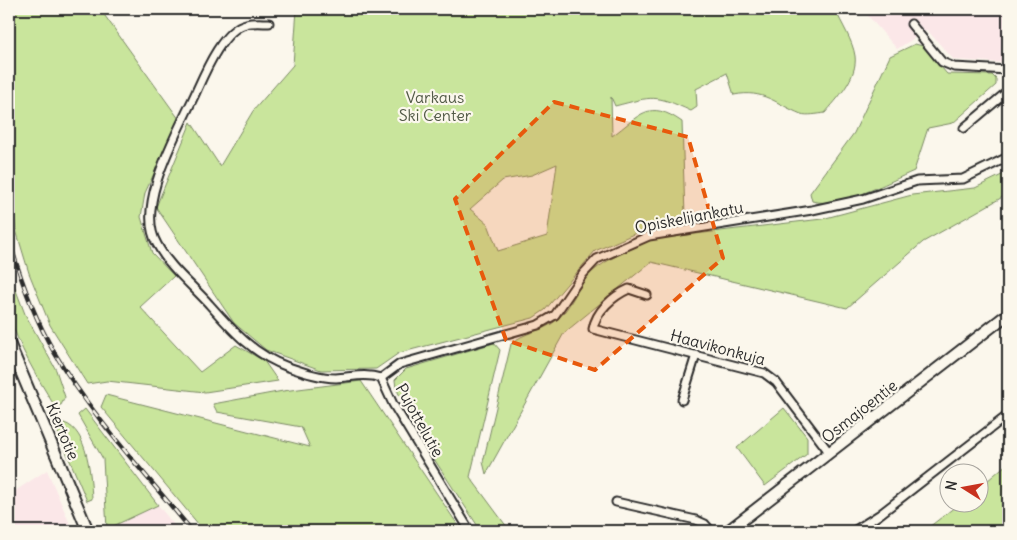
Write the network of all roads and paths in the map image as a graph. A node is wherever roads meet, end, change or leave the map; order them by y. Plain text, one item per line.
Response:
1 (269, 23) dead end
2 (911, 24) dead end
3 (1008, 70) edge
4 (1008, 91) edge
5 (964, 128) dead end
6 (1008, 157) edge
7 (648, 295) dead end
8 (1008, 314) edge
9 (9, 342) edge
10 (696, 356) junction
11 (381, 378) junction
12 (682, 400) dead end
13 (1008, 415) edge
14 (829, 452) junction
15 (616, 502) dead end
16 (879, 515) junction
17 (876, 523) dead end
18 (88, 531) edge
19 (470, 531) edge
20 (711, 531) edge
21 (728, 531) edge
22 (854, 531) edge

1 - 11 street, Pujottelutie
2 - 3 street
4 - 5 street
6 - 11 street, Opiskelijankatu
7 - 10 street, Haavikonkuja
8 - 14 street, Osmajoentie
9 - 18 street, Kiertotie
10 - 12 street
10 - 14 street, Haavikonkuja
11 - 19 street, Pujottelutie
13 - 16 street
14 - 21 street, Osmajoentie
15 - 20 street
16 - 17 street
16 - 22 street

